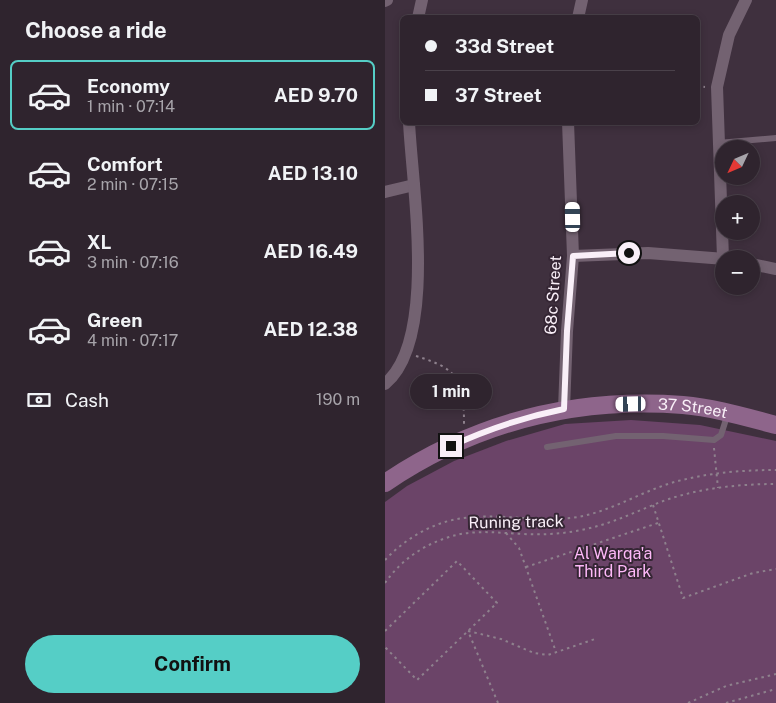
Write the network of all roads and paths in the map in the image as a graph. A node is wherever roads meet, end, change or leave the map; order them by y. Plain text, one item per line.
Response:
1 (422, 0) edge
2 (582, 0) edge
3 (746, 0) edge
4 (419, 15) edge
5 (579, 15) edge
6 (409, 125) edge
7 (568, 125) edge
8 (776, 138) edge
9 (718, 140) edge
10 (753, 140) edge
11 (414, 185) junction
12 (720, 185) edge
13 (385, 192) edge
14 (724, 250) edge
15 (573, 256) junction
16 (715, 258) edge
17 (760, 265) edge
18 (776, 268) edge
19 (407, 352) junction
20 (385, 384) edge
21 (564, 409) junction
22 (728, 412) junction
23 (776, 425) edge
24 (464, 440) junction
25 (714, 440) junction
26 (547, 447) dead end
27 (776, 470) edge
28 (716, 474) junction
29 (385, 483) edge
30 (776, 484) edge
31 (718, 488) junction
32 (653, 505) junction
33 (658, 523) junction
34 (505, 532) junction
35 (385, 560) edge
36 (526, 567) junction
37 (776, 569) edge
38 (385, 583) edge
39 (385, 631) edge
40 (468, 631) junction
41 (595, 639) dead end
42 (385, 647) edge
43 (556, 652) junction
44 (776, 674) edge
45 (776, 689) edge
46 (498, 703) edge
47 (688, 703) edge
48 (726, 703) edge

1 - 4 street
2 - 5 street
3 - 9 street
6 - 11 street
7 - 15 street, 68c Street
8 - 10 lane
11 - 13 street
11 - 19 street
12 - 14 street
15 - 16 street
15 - 21 street, 68c Street
17 - 18 street
19 - 20 street
19 - 24 path
21 - 22 street, 37 Street
21 - 24 street, 37 Street
22 - 23 street, 37 Street
22 - 25 lane
24 - 29 street, 37 Street
25 - 26 lane
25 - 28 path
27 - 28 path
28 - 31 path
28 - 35 path
30 - 31 path, Runing track
31 - 32 path, Runing track
32 - 33 path
32 - 34 path, Runing track
33 - 36 path
33 - 37 path
34 - 36 path
34 - 38 path, Runing track
36 - 43 path
39 - 40 path
40 - 42 path
40 - 43 path
40 - 46 path
41 - 43 path
44 - 47 path
45 - 48 path

